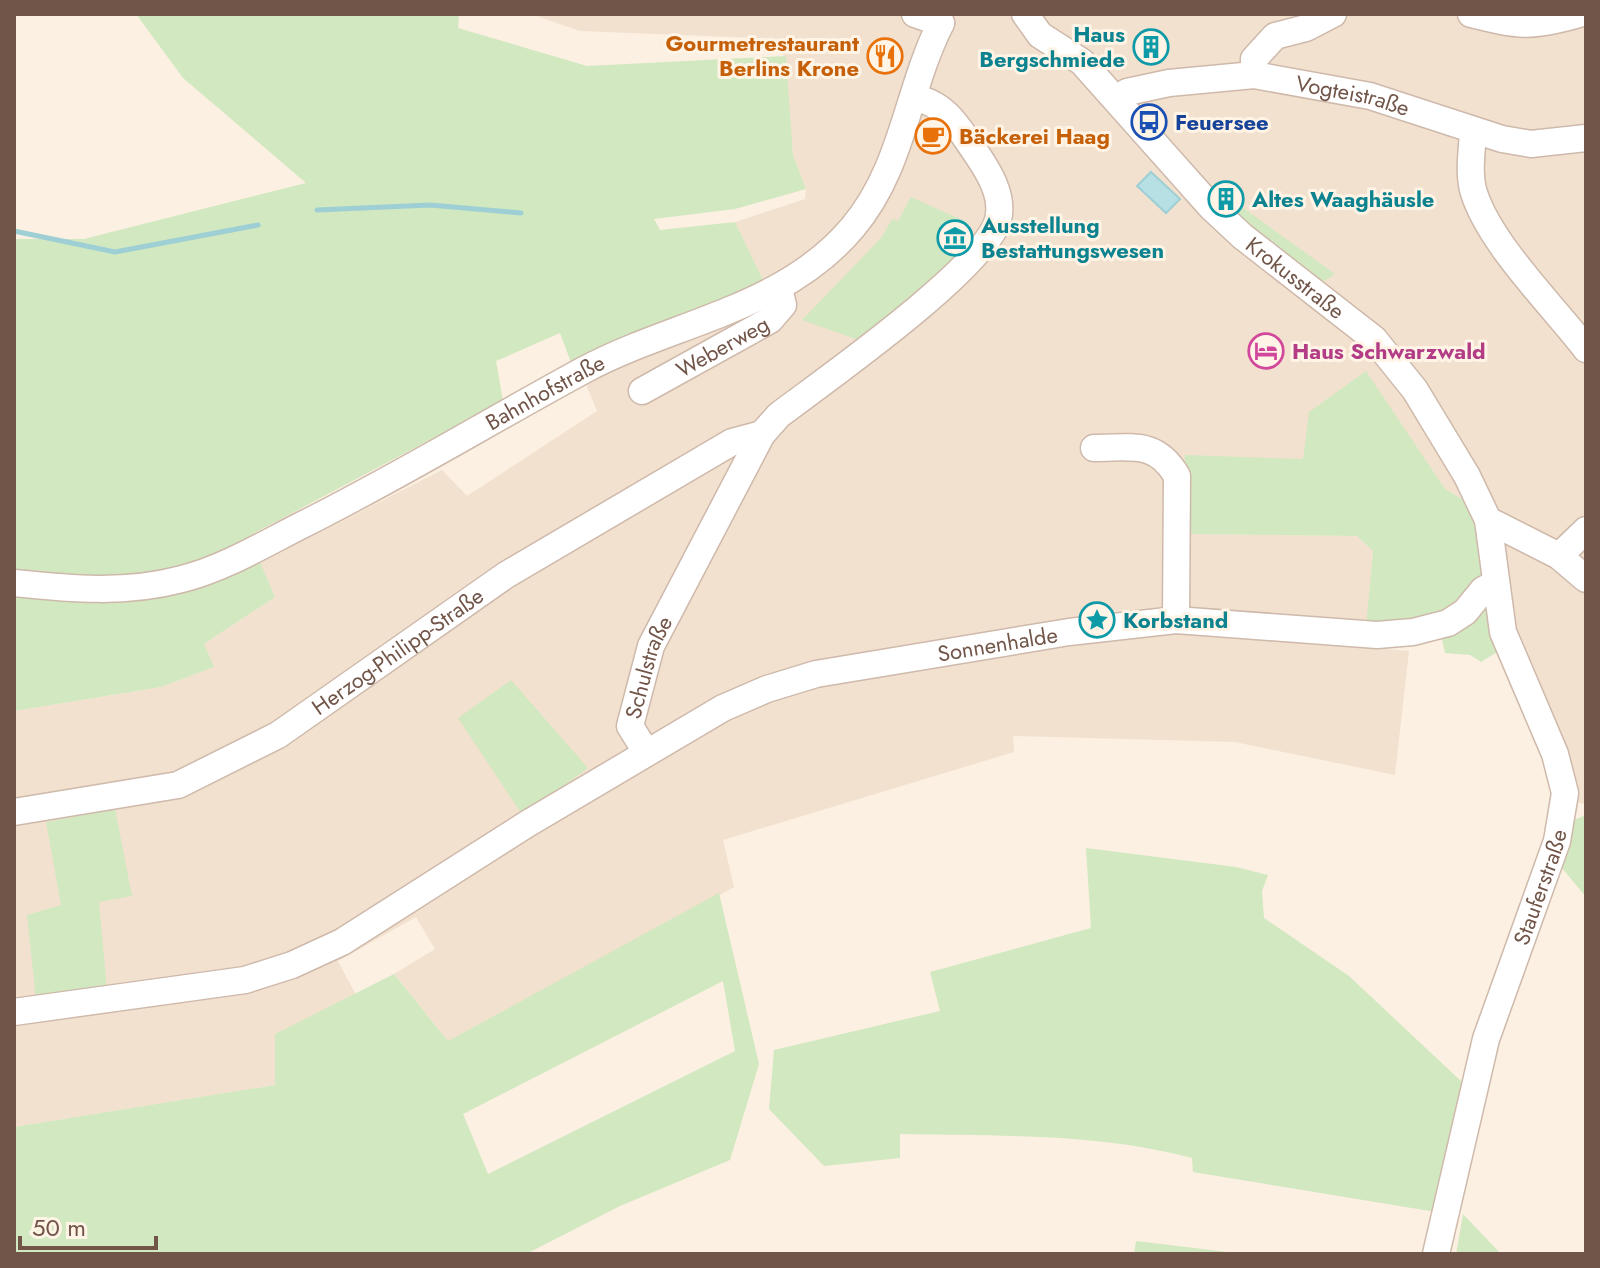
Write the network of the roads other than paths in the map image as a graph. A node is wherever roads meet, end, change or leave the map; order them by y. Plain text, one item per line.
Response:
1 (915, 14) edge
2 (1025, 14) edge
3 (1333, 14) edge
4 (1471, 14) edge
5 (1579, 14) edge
6 (948, 19) edge
7 (1254, 75) junction
8 (915, 98) junction
9 (1117, 100) junction
10 (1473, 132) junction
11 (1586, 138) edge
12 (779, 289) junction
13 (1586, 349) edge
14 (642, 391) dead end
15 (762, 434) junction
16 (1094, 448) dead end
17 (1488, 520) junction
18 (1586, 530) edge
19 (1559, 556) junction
20 (1586, 579) edge
21 (14, 583) edge
22 (1496, 583) junction
23 (1176, 620) junction
24 (646, 752) junction
25 (14, 812) edge
26 (14, 1012) edge
27 (1436, 1254) edge

1 - 6 street
2 - 9 street, Krokusstraße
3 - 7 street
4 - 5 street
6 - 8 street, Bahnhofstraße
7 - 9 street, Vogteistraße
7 - 10 street, Vogteistraße
8 - 12 street, Bahnhofstraße
8 - 15 street, Schulstraße
9 - 17 street, Krokusstraße
10 - 11 street, Vogteistraße
10 - 13 street
12 - 14 street, Weberweg
12 - 21 street, Bahnhofstraße
15 - 24 street, Schulstraße
15 - 25 street, Herzog-Philipp-Straße
16 - 23 street
17 - 19 street
17 - 22 street, Stauferstraße
18 - 19 street
19 - 20 street
22 - 23 street, Sonnenhalde
22 - 27 street, Stauferstraße
23 - 24 street, Sonnenhalde
24 - 26 street, Schulstraße

